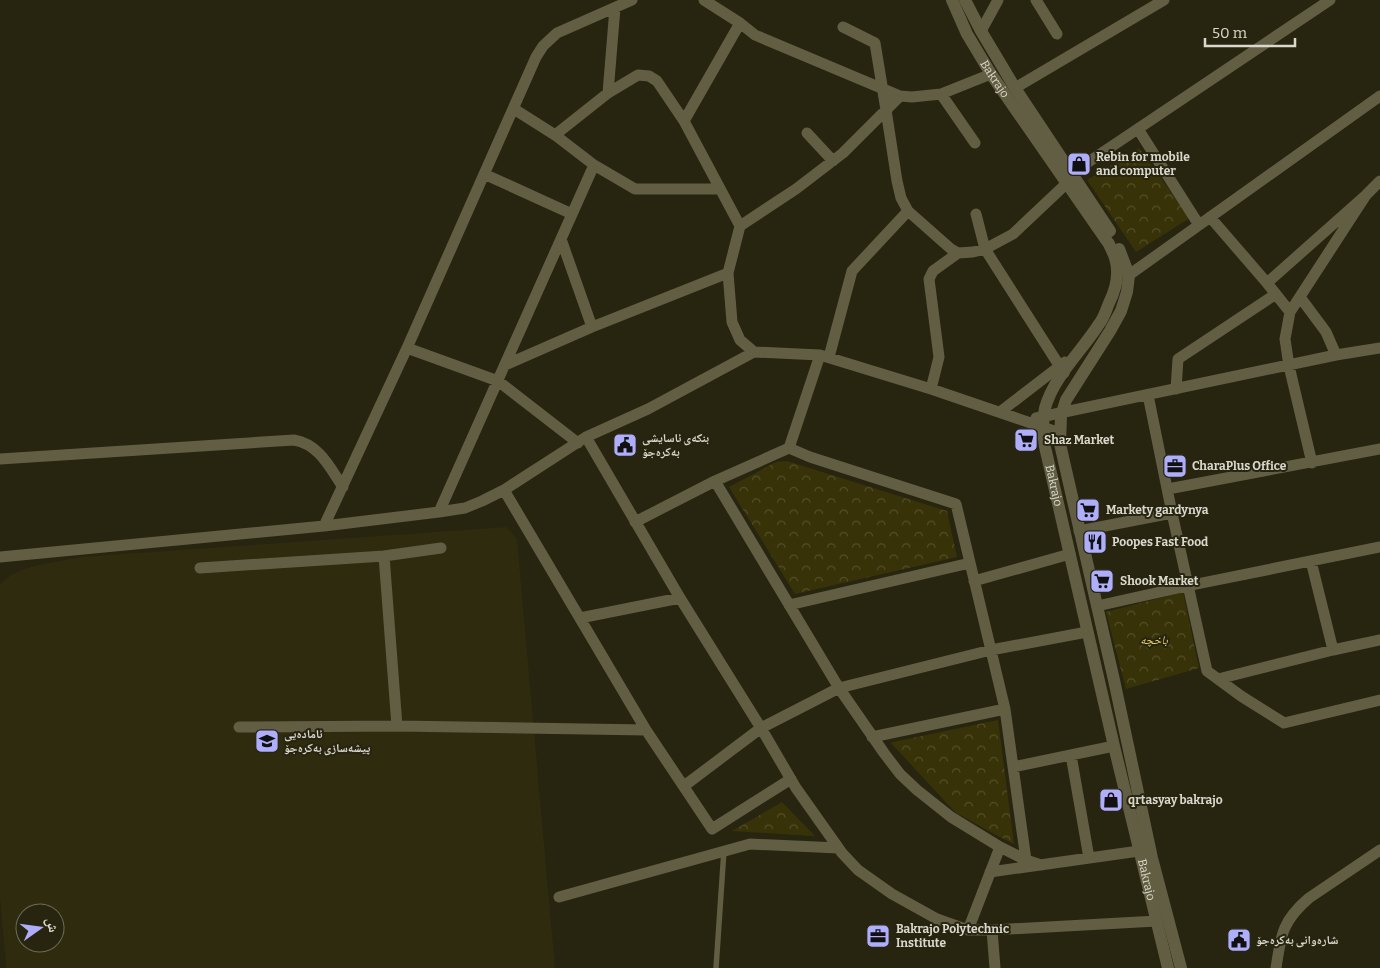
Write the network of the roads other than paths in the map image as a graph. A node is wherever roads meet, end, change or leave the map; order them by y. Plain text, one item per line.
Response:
1 (632, 0) edge
2 (704, 0) edge
3 (952, 0) edge
4 (965, 0) edge
5 (998, 0) edge
6 (1036, 0) edge
7 (1164, 0) edge
8 (1330, 0) edge
9 (615, 8) junction
10 (740, 23) junction
11 (843, 27) dead end
12 (981, 31) junction
13 (1057, 34) dead end
14 (991, 74) junction
15 (1015, 88) junction
16 (883, 90) junction
17 (608, 93) junction
18 (941, 94) junction
19 (900, 96) junction
20 (1380, 96) edge
21 (514, 109) junction
22 (886, 110) junction
23 (684, 121) junction
24 (1138, 129) junction
25 (807, 133) dead end
26 (555, 136) junction
27 (975, 144) dead end
28 (833, 161) junction
29 (594, 165) junction
30 (484, 174) junction
31 (1069, 178) junction
32 (1380, 181) edge
33 (720, 190) junction
34 (1366, 195) junction
35 (908, 211) junction
36 (572, 214) junction
37 (976, 214) dead end
38 (1210, 217) junction
39 (1199, 225) junction
40 (740, 226) junction
41 (561, 239) junction
42 (986, 249) junction
43 (958, 253) junction
44 (728, 273) junction
45 (1129, 275) junction
46 (1267, 283) junction
47 (1276, 294) junction
48 (1300, 297) junction
49 (1290, 312) junction
50 (592, 327) junction
51 (407, 348) junction
52 (1380, 348) edge
53 (754, 352) junction
54 (1336, 355) junction
55 (825, 356) junction
56 (504, 365) junction
57 (1289, 366) junction
58 (1062, 369) junction
59 (498, 381) junction
60 (931, 388) junction
61 (1176, 388) junction
62 (1148, 395) junction
63 (1000, 412) junction
64 (1062, 413) junction
65 (1043, 422) junction
66 (1060, 433) junction
67 (582, 440) junction
68 (789, 448) junction
69 (1380, 449) edge
70 (0, 459) edge
71 (1312, 463) junction
72 (715, 481) junction
73 (343, 487) junction
74 (504, 490) junction
75 (1168, 490) junction
76 (439, 512) junction
77 (1172, 513) junction
78 (635, 522) junction
79 (324, 526) junction
80 (1080, 531) junction
81 (1380, 547) edge
82 (441, 548) dead end
83 (1070, 554) junction
84 (384, 556) junction
85 (0, 557) edge
86 (1311, 561) junction
87 (970, 563) junction
88 (200, 568) dead end
89 (974, 581) junction
90 (1187, 586) junction
91 (680, 598) junction
92 (789, 605) junction
93 (1097, 606) junction
94 (580, 618) junction
95 (1087, 632) junction
96 (1380, 640) edge
97 (992, 650) junction
98 (1333, 650) junction
99 (1218, 679) junction
100 (839, 688) junction
101 (1380, 700) edge
102 (1005, 709) junction
103 (397, 726) junction
104 (239, 727) dead end
105 (761, 728) junction
106 (646, 730) junction
107 (872, 737) junction
108 (1114, 746) junction
109 (1071, 755) junction
110 (1014, 767) junction
111 (791, 779) junction
112 (684, 786) junction
113 (1000, 847) junction
114 (838, 848) junction
115 (724, 850) junction
116 (1380, 850) edge
117 (1139, 851) junction
118 (1089, 858) junction
119 (1026, 860) junction
120 (1041, 865) junction
121 (990, 872) junction
122 (559, 896) dead end
123 (1157, 921) junction
124 (968, 930) junction
125 (992, 930) junction
126 (716, 968) edge
127 (995, 968) edge
128 (1168, 968) edge
129 (1181, 968) edge
130 (1276, 968) edge

1 - 9 street
2 - 10 street
3 - 14 street, Bakrajo
4 - 12 street, Bakrajo
5 - 12 street
6 - 13 street
7 - 15 street
8 - 24 street
9 - 17 street
9 - 21 street
10 - 16 street
10 - 23 street
11 - 16 street
12 - 15 street, Bakrajo
14 - 18 street
14 - 31 street, Bakrajo
15 - 31 street, Bakrajo
16 - 19 street
16 - 22 street
17 - 23 street
17 - 26 street
18 - 19 street
18 - 27 street
19 - 22 street
20 - 38 street
21 - 26 street
21 - 30 street
22 - 28 street
22 - 35 street
23 - 33 street
24 - 31 street
24 - 39 street
25 - 28 street
26 - 29 street
28 - 40 street
29 - 33 street
29 - 36 street
30 - 36 street
30 - 51 street
31 - 42 street
31 - 45 street, Bakrajo
31 - 58 street, Bakrajo
32 - 34 street
33 - 40 street
34 - 46 street
34 - 48 street
35 - 43 street
35 - 55 street
36 - 41 street
37 - 42 street
38 - 39 street
38 - 46 street
39 - 45 street
40 - 44 street
41 - 50 street
41 - 56 street
42 - 43 street
42 - 58 street
43 - 60 street
44 - 50 street
44 - 53 street
45 - 64 street, Bakrajo
46 - 47 street
47 - 49 street
47 - 61 street
48 - 49 street
48 - 54 street
49 - 57 street
50 - 56 street
51 - 59 street
51 - 73 street
52 - 54 street
53 - 55 street
53 - 67 street
54 - 57 street
55 - 60 street
55 - 68 street
56 - 59 street
57 - 61 street
57 - 71 street
58 - 63 street
58 - 65 street, Bakrajo
59 - 67 street
59 - 76 street
60 - 63 street
61 - 62 street
62 - 64 street
62 - 75 street
63 - 65 street
64 - 65 street
64 - 66 street, Bakrajo
65 - 66 street
65 - 83 street, Bakrajo
66 - 80 street, Bakrajo
67 - 74 street
67 - 78 street
68 - 72 street
68 - 87 street
69 - 71 street
70 - 73 street
71 - 75 street
72 - 78 street
72 - 92 street
73 - 79 street
74 - 76 street
74 - 94 street
75 - 77 street
76 - 79 street
77 - 80 street
77 - 90 street
78 - 91 street
79 - 85 street
80 - 93 street, Bakrajo
81 - 86 street
82 - 84 street
83 - 89 street
83 - 95 street, Bakrajo
84 - 88 street
84 - 103 street
86 - 90 street
86 - 98 street
87 - 89 street
87 - 92 street
89 - 97 street
90 - 93 street
90 - 99 street
91 - 94 street
91 - 105 street
92 - 100 street
93 - 129 street, Bakrajo
94 - 106 street
95 - 97 street
95 - 108 street, Bakrajo
96 - 98 street
97 - 100 street
97 - 102 street
98 - 99 street
99 - 101 street
100 - 105 street
100 - 107 street
102 - 107 street
102 - 110 street
103 - 104 street
103 - 106 street
105 - 111 street
105 - 112 street
106 - 112 street
107 - 113 street
108 - 109 street
108 - 117 street, Bakrajo
109 - 110 street
109 - 118 street
110 - 119 street
111 - 112 street
111 - 114 street
113 - 119 street
113 - 121 street
114 - 115 street
114 - 124 street
115 - 122 street
115 - 126 lane
116 - 130 street
117 - 118 street
117 - 123 street, Bakrajo
118 - 120 street
119 - 120 street
120 - 121 street
121 - 124 street
123 - 125 street
123 - 128 street, Bakrajo
124 - 125 street
125 - 127 street

